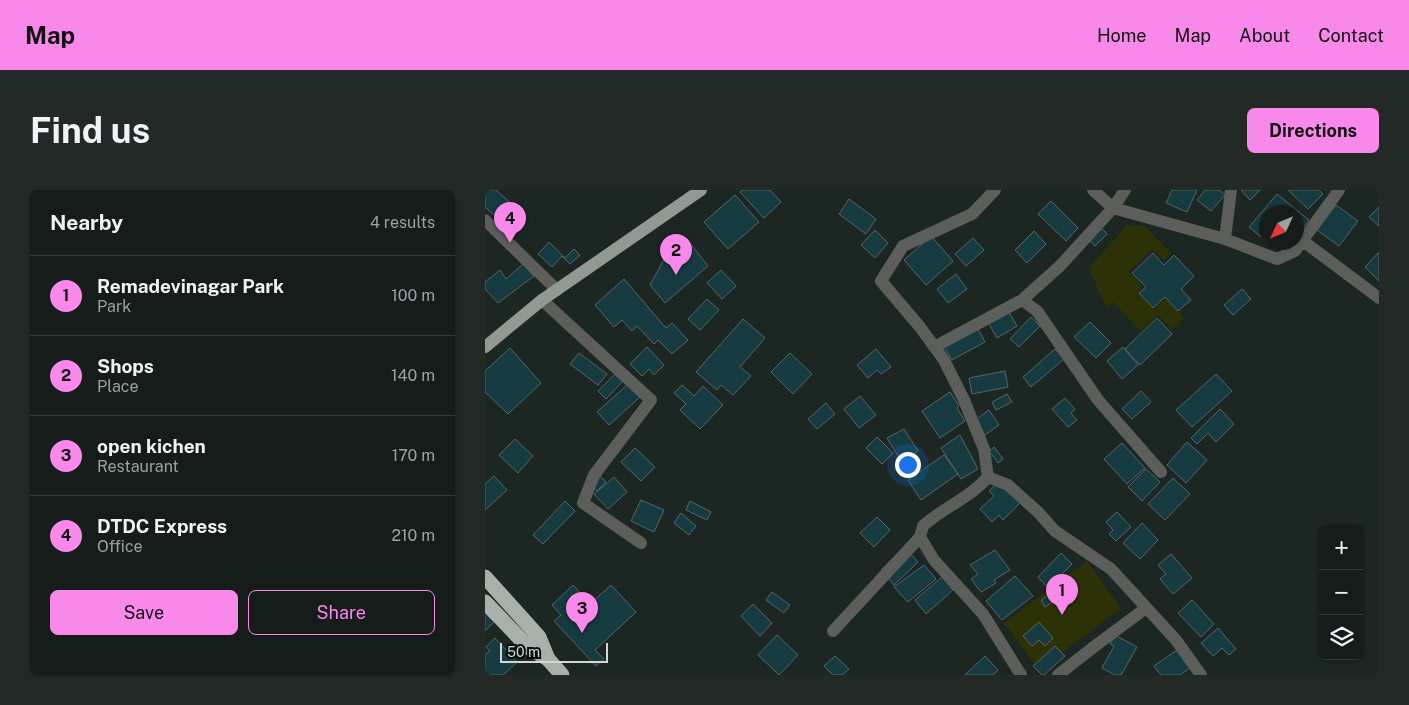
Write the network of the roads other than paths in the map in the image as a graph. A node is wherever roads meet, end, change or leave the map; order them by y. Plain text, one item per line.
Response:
1 (701, 190) edge
2 (995, 190) edge
3 (1093, 190) edge
4 (1125, 190) edge
5 (1231, 190) edge
6 (1339, 190) edge
7 (1113, 208) junction
8 (485, 220) edge
9 (1225, 239) junction
10 (1304, 240) edge
11 (1304, 242) edge
12 (1296, 250) edge
13 (557, 290) junction
14 (1379, 298) edge
15 (542, 300) junction
16 (1022, 300) junction
17 (935, 346) junction
18 (485, 347) edge
19 (1161, 472) dead end
20 (988, 477) junction
21 (921, 537) junction
22 (641, 544) dead end
23 (485, 577) edge
24 (485, 602) edge
25 (1147, 608) junction
26 (833, 631) dead end
27 (547, 658) junction
28 (558, 674) edge
29 (1199, 674) edge
30 (1021, 675) edge
31 (1058, 675) edge

1 - 13 main road
2 - 17 street
3 - 7 street
4 - 7 street
5 - 9 street
6 - 10 street
7 - 9 street
7 - 16 street
8 - 13 street
9 - 12 street
11 - 14 street
13 - 15 main road
15 - 18 main road
15 - 22 street
16 - 17 street
16 - 19 street
17 - 20 street
20 - 21 street
20 - 25 street
21 - 26 street
21 - 30 street
23 - 27 highway
24 - 27 highway
25 - 29 street
25 - 31 street
27 - 28 highway

